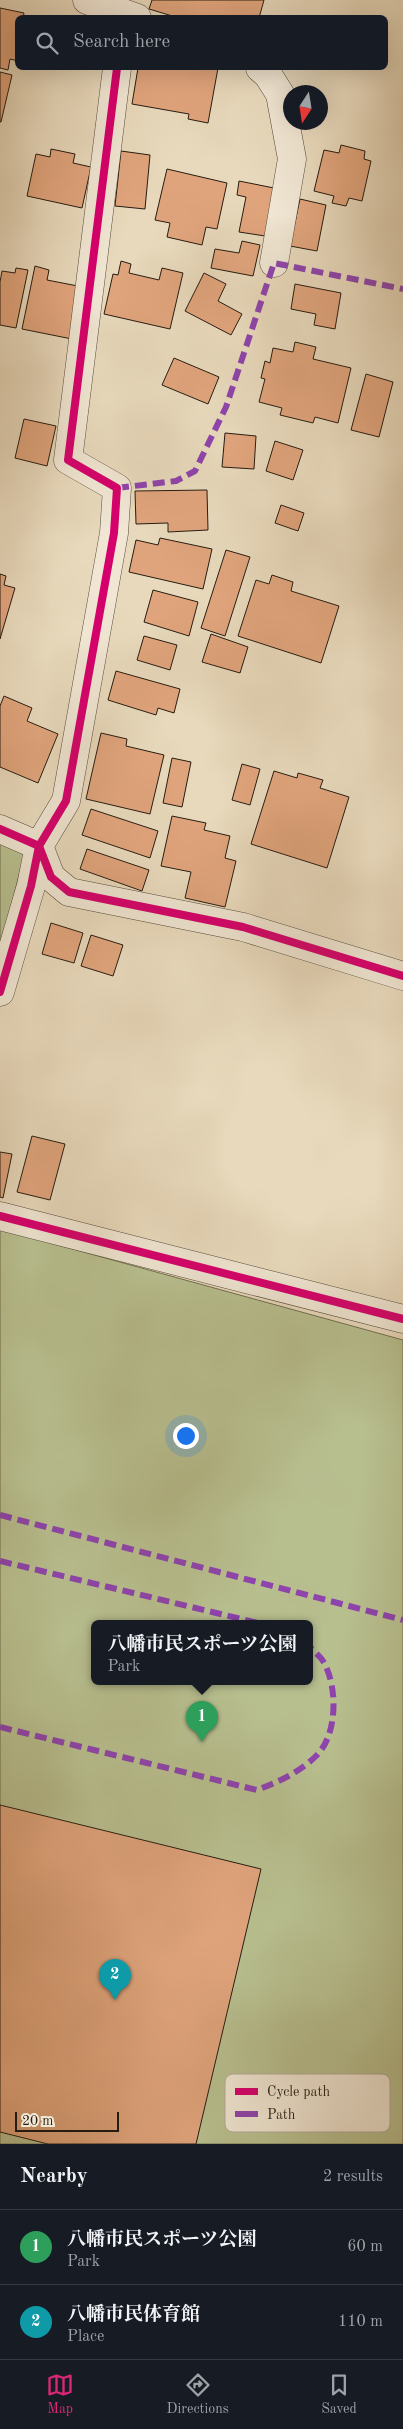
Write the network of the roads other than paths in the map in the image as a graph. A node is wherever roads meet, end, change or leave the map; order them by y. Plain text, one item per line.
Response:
1 (88, 0) edge
2 (126, 15) edge
3 (117, 70) edge
4 (263, 70) edge
5 (274, 263) dead end
6 (0, 829) edge
7 (39, 846) junction
8 (403, 976) edge
9 (0, 992) edge
10 (0, 1216) edge
11 (403, 1319) edge

1 - 2 street
3 - 7 street
4 - 5 street
6 - 7 street
7 - 8 street
7 - 9 street
10 - 11 street

